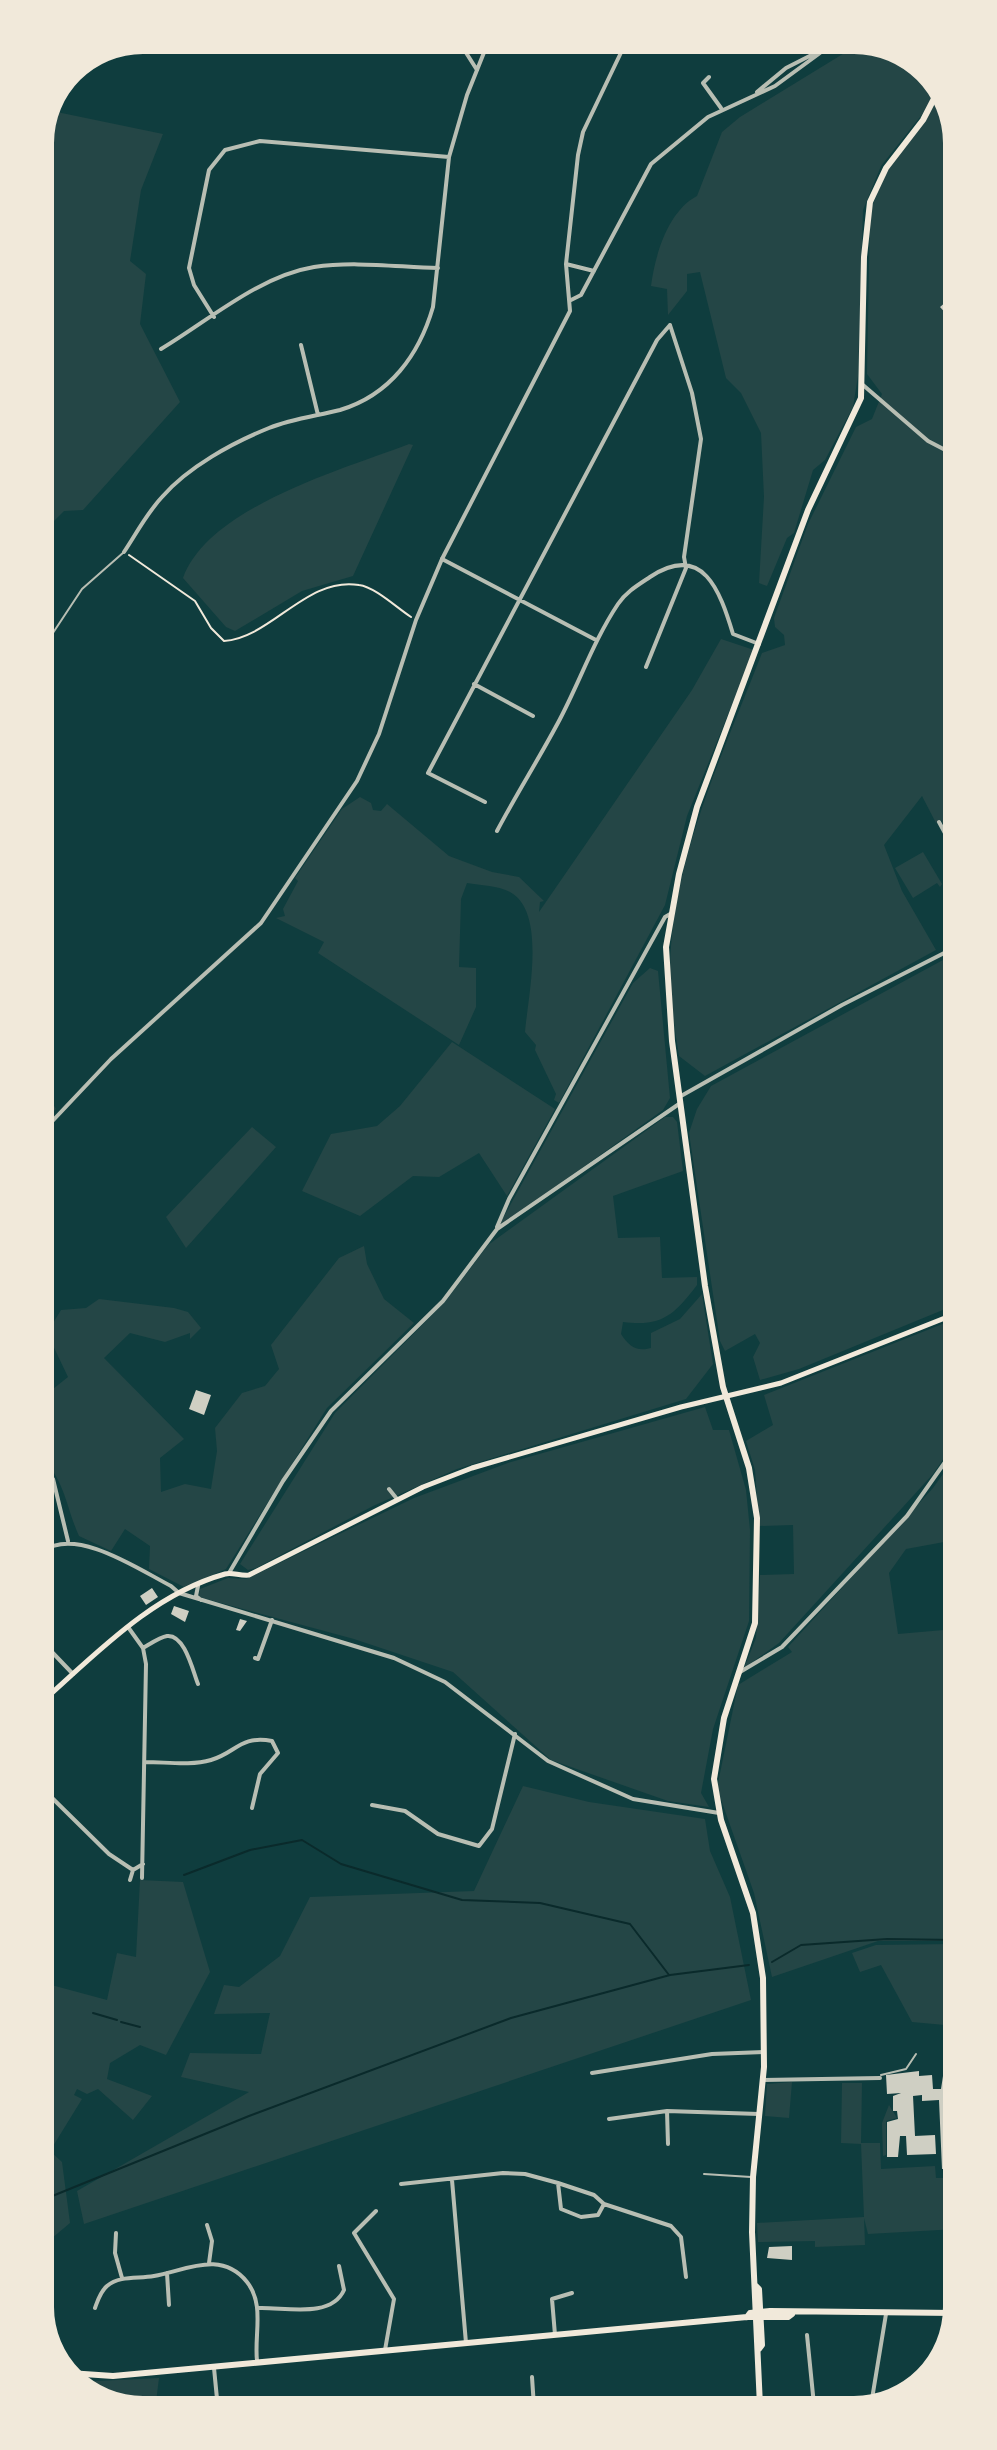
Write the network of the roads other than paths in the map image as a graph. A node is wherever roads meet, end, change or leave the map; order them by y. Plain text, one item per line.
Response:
1 (466, 54) edge
2 (483, 54) edge
3 (620, 54) edge
4 (818, 54) edge
5 (819, 54) edge
6 (477, 70) junction
7 (709, 77) dead end
8 (757, 92) junction
9 (933, 102) edge
10 (721, 108) junction
11 (449, 157) junction
12 (566, 264) junction
13 (438, 268) junction
14 (594, 271) junction
15 (571, 300) junction
16 (214, 317) junction
17 (301, 345) dead end
18 (161, 349) dead end
19 (863, 385) junction
20 (318, 415) junction
21 (943, 449) edge
22 (124, 552) joint
23 (442, 559) junction
24 (686, 563) junction
25 (518, 600) junction
26 (54, 631) edge
27 (596, 640) junction
28 (760, 644) junction
29 (646, 667) dead end
30 (474, 684) junction
31 (533, 716) dead end
32 (485, 802) dead end
33 (939, 822) dead end
34 (943, 829) edge
35 (497, 831) dead end
36 (672, 913) junction
37 (943, 954) edge
38 (679, 1101) junction
39 (54, 1119) edge
40 (497, 1229) junction
41 (943, 1319) edge
42 (726, 1396) junction
43 (943, 1465) edge
44 (54, 1483) edge
45 (389, 1489) dead end
46 (397, 1499) junction
47 (68, 1541) junction
48 (54, 1547) edge
49 (229, 1573) junction
50 (198, 1586) junction
51 (179, 1593) junction
52 (207, 1603) junction
53 (272, 1620) junction
54 (128, 1627) junction
55 (143, 1648) junction
56 (54, 1654) edge
57 (255, 1658) dead end
58 (740, 1672) junction
59 (73, 1674) junction
60 (198, 1684) dead end
61 (54, 1691) edge
62 (515, 1734) junction
63 (146, 1762) junction
64 (54, 1800) edge
65 (372, 1805) dead end
66 (252, 1808) dead end
67 (719, 1813) junction
68 (143, 1864) junction
69 (133, 1870) junction
70 (142, 1878) dead end
71 (130, 1880) dead end
72 (765, 2052) junction
73 (916, 2054) dead end
74 (592, 2073) dead end
75 (880, 2078) joint
76 (763, 2080) junction
77 (667, 2111) junction
78 (759, 2114) junction
79 (609, 2119) dead end
80 (668, 2144) dead end
81 (704, 2174) dead end
82 (753, 2177) junction
83 (452, 2180) junction
84 (558, 2183) junction
85 (401, 2184) dead end
86 (604, 2204) junction
87 (376, 2211) dead end
88 (207, 2225) dead end
89 (116, 2233) dead end
90 (209, 2263) junction
91 (339, 2266) dead end
92 (167, 2273) junction
93 (686, 2277) dead end
94 (122, 2278) junction
95 (572, 2293) dead end
96 (169, 2305) dead end
97 (95, 2308) dead end
98 (258, 2308) junction
99 (942, 2313) edge
100 (886, 2314) junction
101 (758, 2315) junction
102 (555, 2335) junction
103 (807, 2335) dead end
104 (466, 2343) junction
105 (385, 2350) junction
106 (257, 2361) junction
107 (213, 2366) junction
108 (85, 2374) edge
109 (532, 2377) dead end
110 (873, 2394) edge
111 (216, 2396) edge
112 (533, 2396) edge
113 (760, 2396) edge
114 (813, 2396) edge

1 - 6 street
2 - 6 street
3 - 12 street
4 - 8 street
5 - 8 street
6 - 11 street
7 - 10 street
8 - 10 street
9 - 19 main road
10 - 14 street
11 - 13 street
11 - 16 street
12 - 14 street
12 - 15 street
13 - 16 street
13 - 20 street
14 - 15 street
15 - 23 street
16 - 18 street
17 - 20 street
19 - 21 street
19 - 28 main road
20 - 22 street
22 - 26 lane
23 - 25 street
23 - 39 street
24 - 25 street
24 - 27 street
24 - 28 street
24 - 29 street
25 - 27 street
25 - 30 street
27 - 35 street
28 - 36 main road
30 - 31 street
30 - 32 street
33 - 34 street
36 - 38 main road
36 - 40 street
37 - 38 street
38 - 40 street
38 - 42 main road
40 - 49 street
41 - 42 main road
42 - 46 main road
42 - 58 main road
43 - 58 street
44 - 47 street
45 - 46 street
46 - 49 main road
47 - 48 street
47 - 51 street
49 - 50 main road
50 - 51 main road
50 - 52 street
51 - 52 street
51 - 54 main road
52 - 53 street
53 - 57 street
53 - 62 street
54 - 55 street
54 - 59 main road
55 - 60 street
55 - 63 street
56 - 59 street
58 - 67 main road
59 - 61 main road
62 - 65 street
62 - 67 street
63 - 66 street
63 - 68 street
64 - 69 street
67 - 72 main road
68 - 69 street
68 - 70 street
69 - 71 street
72 - 74 street
72 - 76 main road
73 - 75 lane
75 - 76 street
76 - 78 main road
77 - 78 street
77 - 79 street
77 - 80 street
78 - 82 main road
81 - 82 lane
82 - 101 main road
83 - 84 street
83 - 85 street
83 - 104 street
84 - 86 street
84 - 86 street
86 - 93 street
87 - 105 street
88 - 90 street
89 - 94 street
90 - 92 street
90 - 98 street
91 - 98 street
92 - 94 street
92 - 96 street
94 - 97 street
95 - 102 street
98 - 106 street
99 - 100 main road
100 - 101 main road
100 - 110 street
101 - 102 main road
101 - 113 main road
102 - 104 main road
103 - 114 street
104 - 105 main road
105 - 106 main road
106 - 107 main road
107 - 108 main road
107 - 111 street
109 - 112 street

